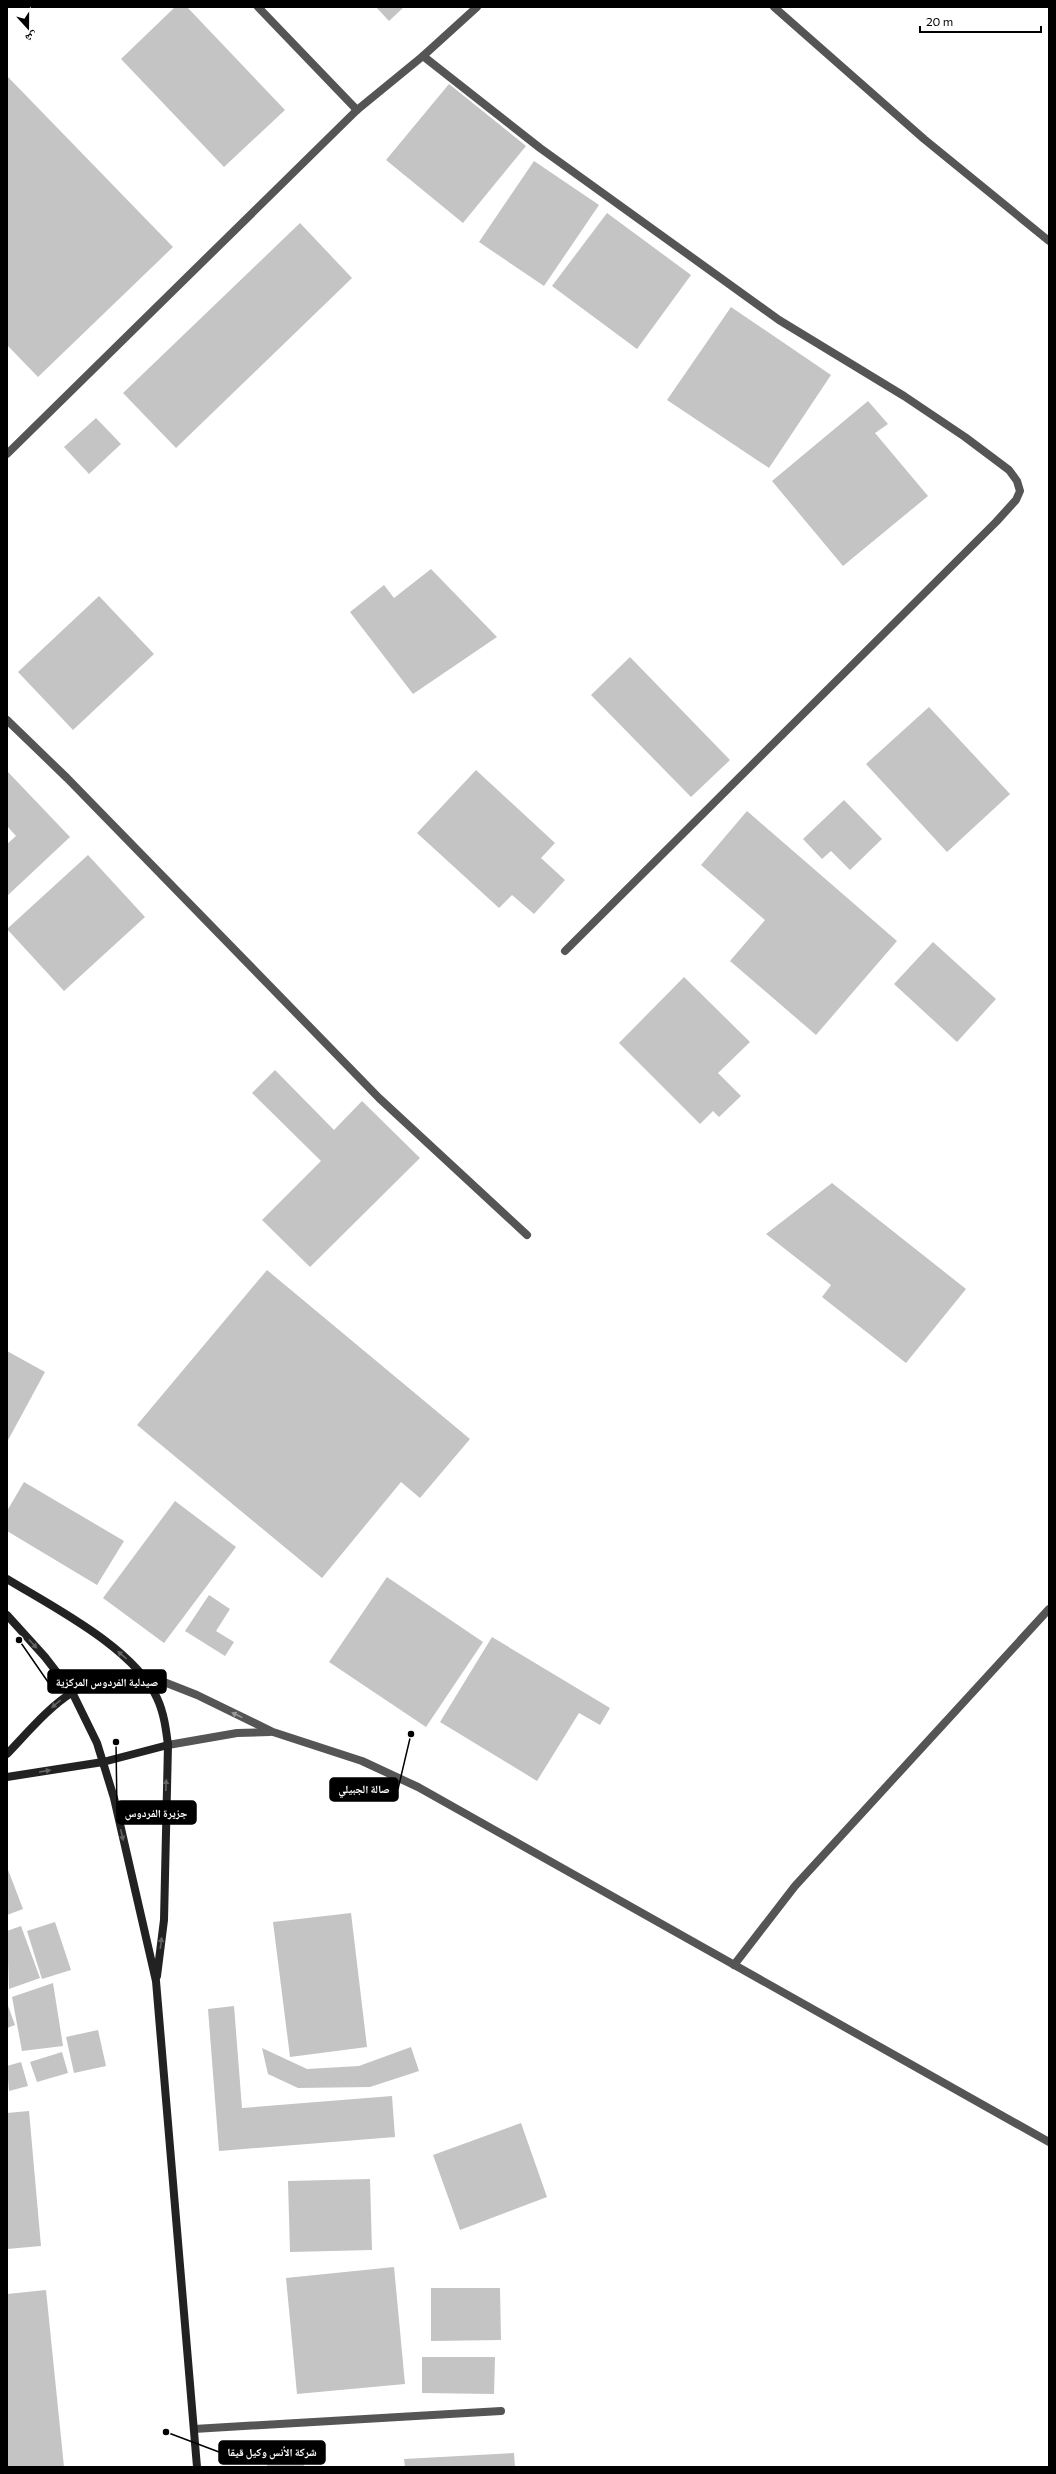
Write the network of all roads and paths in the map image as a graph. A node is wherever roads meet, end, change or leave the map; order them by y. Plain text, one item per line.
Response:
1 (258, 7) edge
2 (477, 7) edge
3 (774, 7) edge
4 (424, 56) junction
5 (357, 110) junction
6 (1049, 241) edge
7 (7, 454) edge
8 (7, 720) edge
9 (565, 951) dead end
10 (527, 1235) dead end
11 (7, 1579) edge
12 (1049, 1609) edge
13 (7, 1615) edge
14 (143, 1676) junction
15 (72, 1692) junction
16 (273, 1732) junction
17 (168, 1745) junction
18 (7, 1754) edge
19 (103, 1762) junction
20 (7, 1777) edge
21 (734, 1965) junction
22 (156, 1981) junction
23 (1049, 2142) edge
24 (501, 2411) dead end
25 (194, 2428) junction
26 (197, 2467) edge

1 - 5 street
2 - 4 street
3 - 6 street
4 - 5 street
4 - 9 street
5 - 7 street
8 - 10 street
14 -> 11 main road
12 - 21 street
13 -> 15 main road
14 - 15 main road
16 -> 14 street
14 - 17 main road
15 -> 18 main road
15 - 19 main road
16 - 17 street
16 - 21 street
17 - 19 main road
22 -> 17 main road
20 -> 19 main road
19 -> 22 main road
21 - 23 street
22 - 25 main road
24 - 25 street
25 - 26 main road

